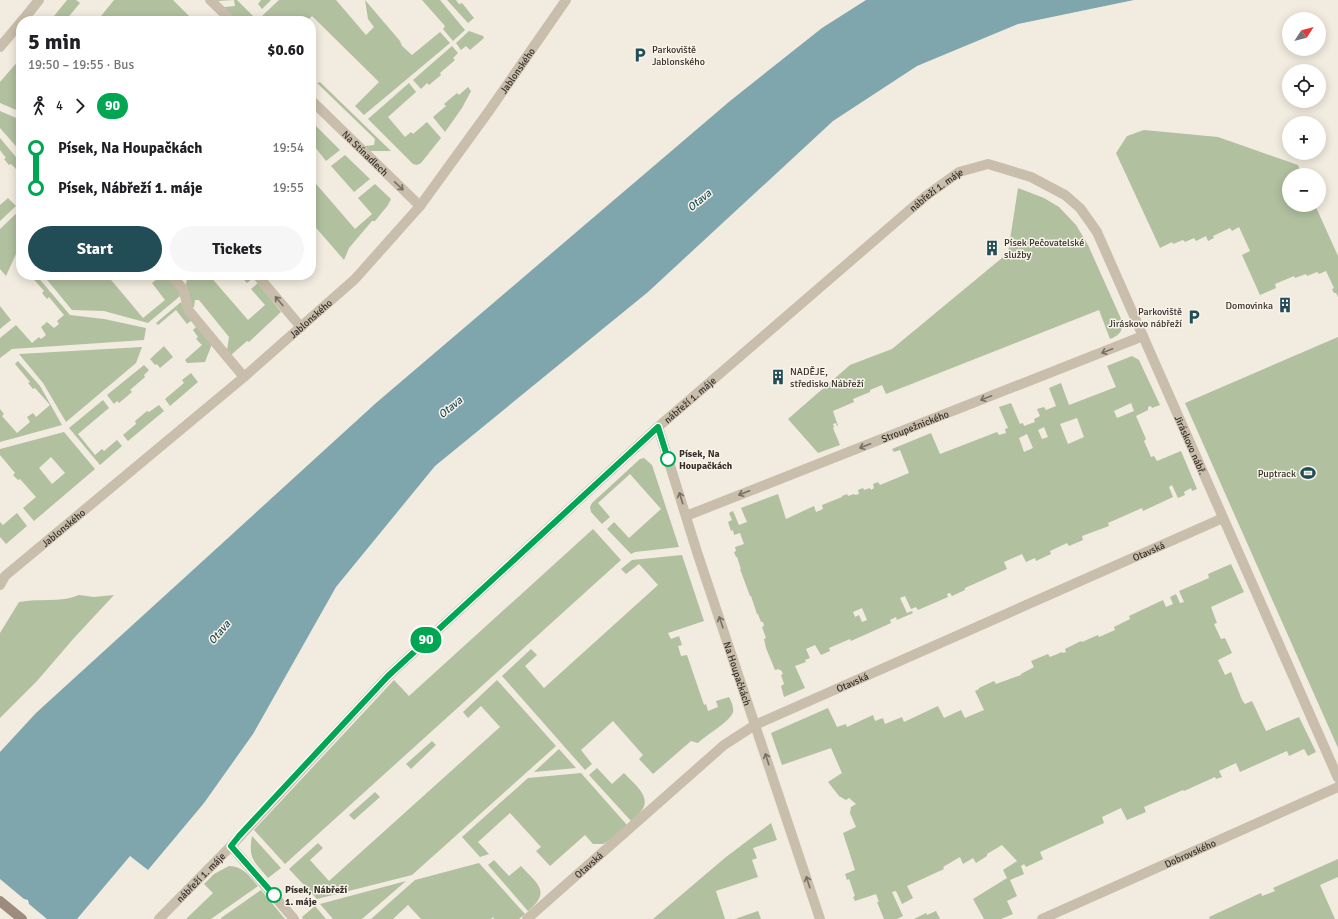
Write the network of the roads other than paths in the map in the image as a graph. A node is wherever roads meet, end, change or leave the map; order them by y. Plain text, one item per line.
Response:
1 (39, 0) edge
2 (210, 0) edge
3 (566, 0) edge
4 (25, 16) edge
5 (227, 16) edge
6 (16, 27) edge
7 (0, 47) edge
8 (316, 105) edge
9 (988, 164) joint
10 (420, 206) junction
11 (175, 280) edge
12 (261, 280) edge
13 (301, 327) junction
14 (1144, 336) junction
15 (244, 376) junction
16 (658, 427) junction
17 (686, 516) junction
18 (1223, 518) junction
19 (2, 577) edge
20 (756, 725) junction
21 (1338, 778) edge
22 (1338, 787) edge
23 (231, 846) junction
24 (0, 901) edge
25 (22, 919) edge
26 (159, 919) edge
27 (294, 919) edge
28 (527, 919) edge
29 (820, 919) edge
30 (1042, 919) edge

1 - 4 street
2 - 5 street
3 - 10 street, Jablonského
6 - 7 street
8 -> 10 street, Na Stínadlech
9 - 14 street, Jiráskovo nábř.
9 - 16 street, nábřeží 1. máje
10 - 13 street, Jablonského
11 - 15 street
13 -> 12 street
13 - 15 street, Jablonského
14 -> 17 street, Stroupežnického
14 - 18 street, Jiráskovo nábř.
15 - 19 street, Jablonského
17 -> 16 street, Na Houpačkách
16 - 23 street, nábřeží 1. máje
20 -> 17 street, Na Houpačkách
18 - 20 street, Otavská
18 - 21 street, Jiráskovo nábř.
20 - 28 street, Otavská
29 -> 20 street, Na Houpačkách
22 - 30 street, Dobrovského
23 - 26 street, nábřeží 1. máje
23 - 27 street
24 - 25 main road

